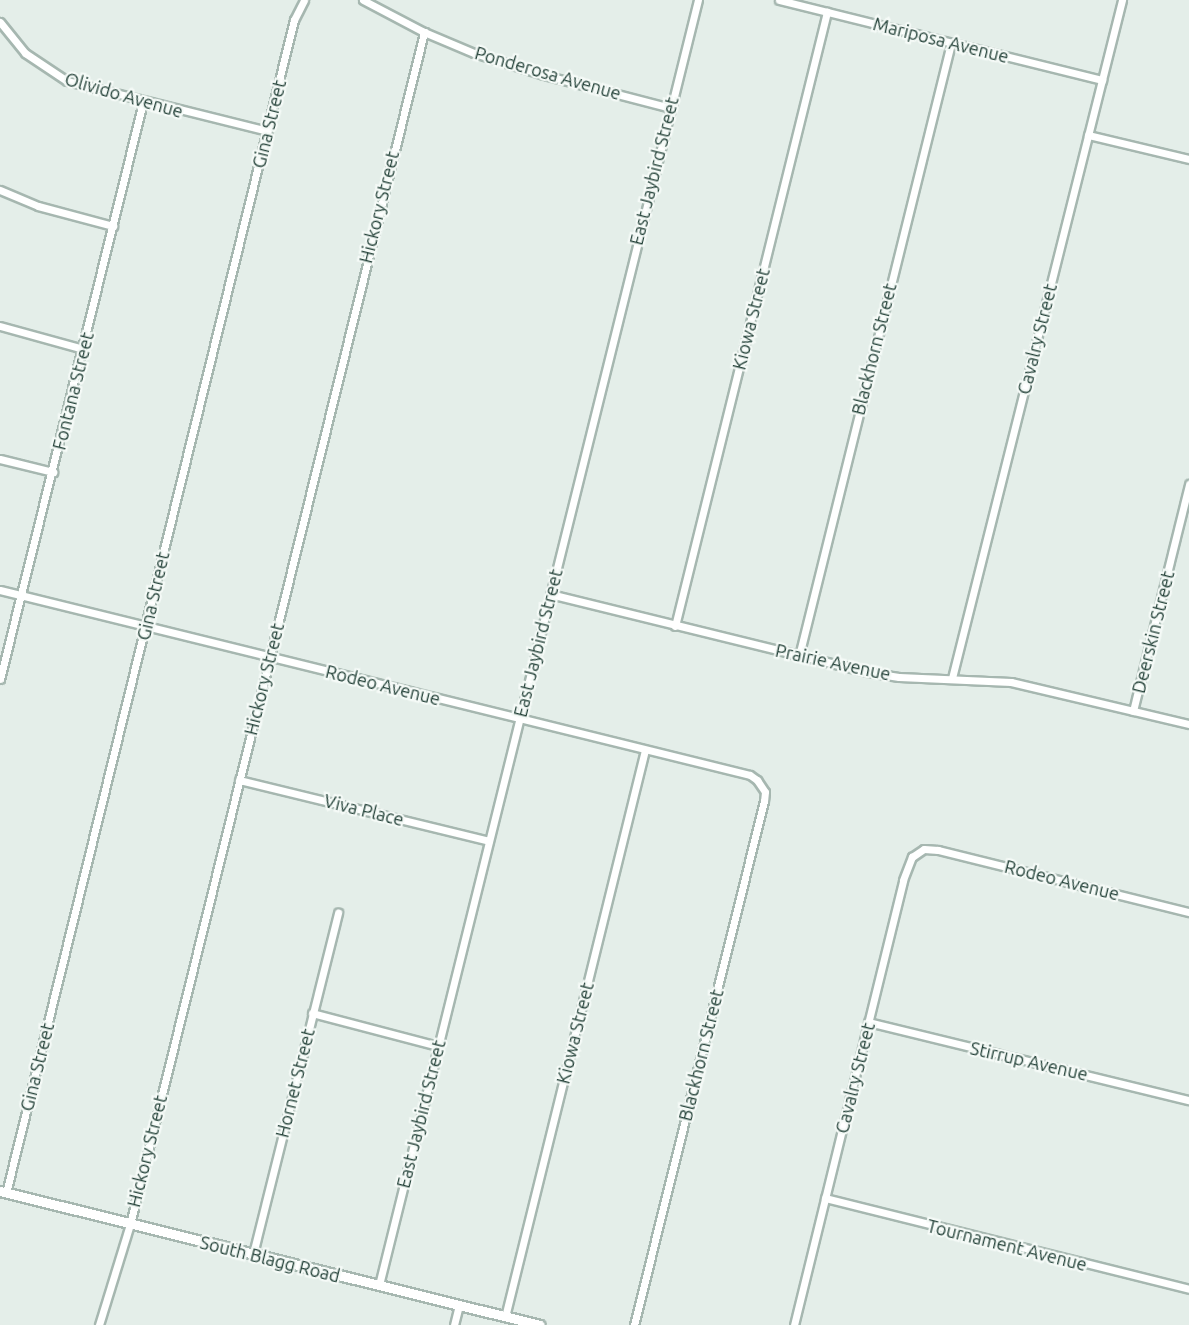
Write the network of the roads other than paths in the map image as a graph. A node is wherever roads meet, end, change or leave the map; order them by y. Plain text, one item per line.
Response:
1 (304, 0) edge
2 (363, 0) edge
3 (698, 0) edge
4 (779, 0) edge
5 (1122, 0) edge
6 (827, 12) junction
7 (0, 22) edge
8 (424, 32) junction
9 (951, 43) junction
10 (1102, 80) junction
11 (143, 102) junction
12 (670, 108) junction
13 (268, 131) junction
14 (1088, 135) junction
15 (1189, 159) edge
16 (0, 190) edge
17 (113, 226) junction
18 (0, 326) edge
19 (83, 349) junction
20 (0, 459) edge
21 (53, 472) junction
22 (1189, 484) edge
23 (0, 590) edge
24 (550, 594) junction
25 (20, 595) junction
26 (145, 626) junction
27 (675, 626) junction
28 (270, 656) junction
29 (799, 656) junction
30 (952, 678) junction
31 (0, 679) edge
32 (1133, 711) junction
33 (519, 718) junction
34 (1189, 724) edge
35 (645, 750) junction
36 (239, 780) junction
37 (762, 785) joint
38 (489, 841) junction
39 (934, 849) joint
40 (338, 912) dead end
41 (1189, 912) edge
42 (312, 1013) junction
43 (868, 1022) junction
44 (438, 1046) junction
45 (1189, 1100) edge
46 (3, 1192) edge
47 (825, 1198) junction
48 (130, 1224) junction
49 (253, 1254) junction
50 (379, 1285) junction
51 (1189, 1289) edge
52 (459, 1305) junction
53 (506, 1317) junction
54 (99, 1325) edge
55 (454, 1325) edge
56 (540, 1325) edge
57 (634, 1325) edge
58 (794, 1325) edge

1 - 13 street, Gina Street
2 - 8 street, Ponderosa Avenue
3 - 12 street, East Jaybird Street
4 - 6 street, Mariposa Avenue
5 - 10 street, Cavalry Street
6 - 9 street, Mariposa Avenue
6 - 27 street, Kiowa Street
7 - 11 street, Olivido Avenue
8 - 12 street, Ponderosa Avenue
8 - 28 street, Hickory Street
9 - 10 street, Mariposa Avenue
9 - 29 street, Blackhorn Street
10 - 14 street, Cavalry Street
11 - 13 street, Olivido Avenue
11 - 17 street, Fontana Street
12 - 24 street, East Jaybird Street
13 - 26 street, Gina Street
14 - 15 street
14 - 30 street, Cavalry Street
16 - 17 street
17 - 19 street, Fontana Street
18 - 19 street
19 - 21 street, Fontana Street
20 - 21 street
21 - 25 street, Fontana Street
22 - 32 street, Deerskin Street
23 - 25 street, Rodeo Avenue
24 - 27 street, Prairie Avenue
24 - 33 street, East Jaybird Street
25 - 26 street, Rodeo Avenue
25 - 31 street, Fontana Street
26 - 28 street, Rodeo Avenue
26 - 46 street, Gina Street
27 - 29 street, Prairie Avenue
28 - 33 street, Rodeo Avenue
28 - 36 street, Hickory Street
29 - 30 street, Prairie Avenue
30 - 32 street, Prairie Avenue
32 - 34 street, Prairie Avenue
33 - 35 street, Rodeo Avenue
33 - 38 street, East Jaybird Street
35 - 37 street, Rodeo Avenue
35 - 53 street, Kiowa Street
36 - 38 street, Viva Place
36 - 48 street, Hickory Street
37 - 57 street, Blackhorn Street
38 - 44 street, East Jaybird Street
39 - 41 street, Rodeo Avenue
39 - 43 street, Cavalry Street
40 - 42 street, Hornet Street
42 - 44 street
42 - 49 street, Hornet Street
43 - 45 street, Stirrup Avenue
43 - 47 street, Cavalry Street
44 - 50 street, East Jaybird Street
46 - 48 main road, South Blagg Road
47 - 51 street, Tournament Avenue
47 - 58 street, Cavalry Street
48 - 49 main road, South Blagg Road
48 - 54 street, Hickory Street
49 - 50 main road, South Blagg Road
50 - 52 main road, South Blagg Road
52 - 53 main road, South Blagg Road
52 - 55 street
53 - 56 main road, South Blagg Road

